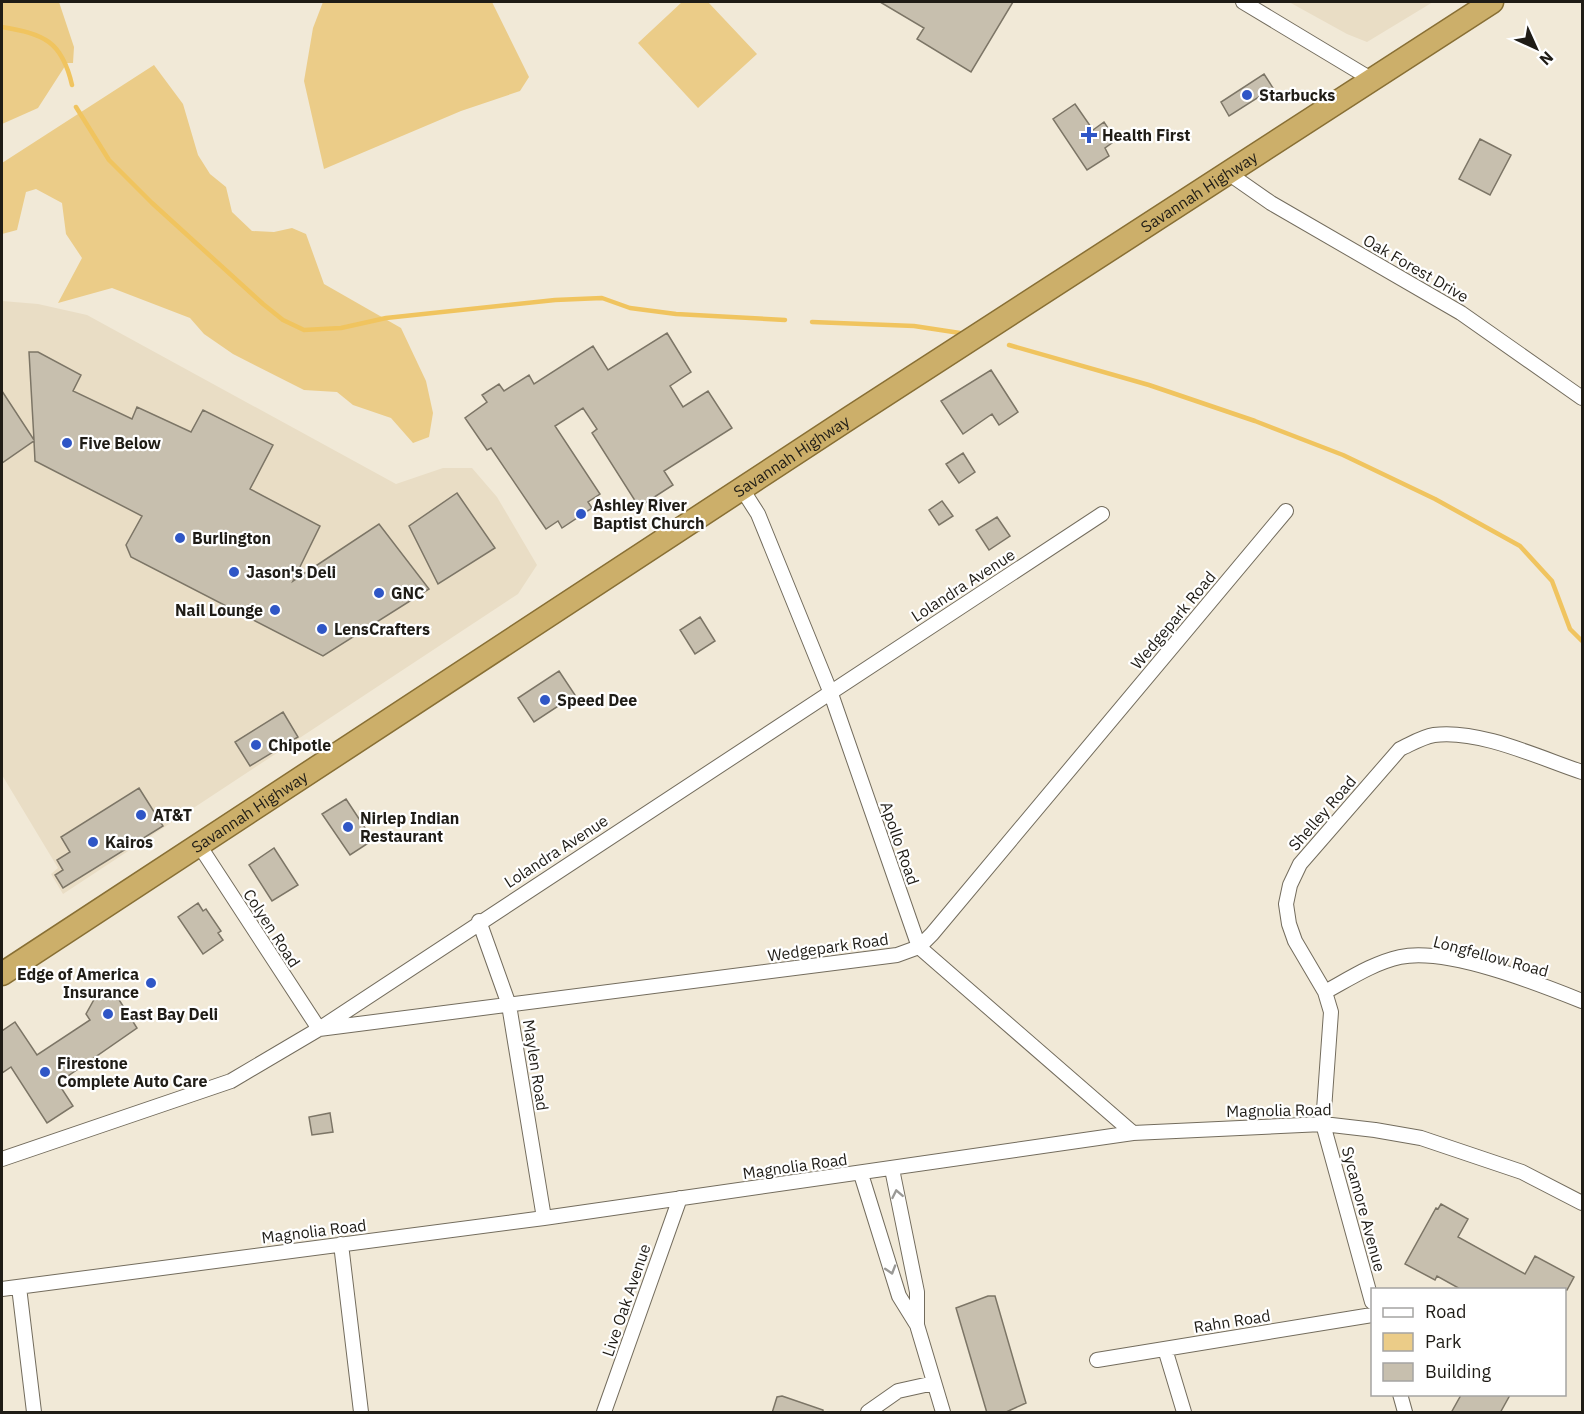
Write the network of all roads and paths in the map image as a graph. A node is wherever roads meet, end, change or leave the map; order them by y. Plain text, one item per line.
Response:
1 (1243, 2) edge
2 (1492, 2) edge
3 (1371, 79) junction
4 (1228, 173) junction
5 (1582, 398) edge
6 (742, 489) junction
7 (1286, 511) dead end
8 (1102, 514) dead end
9 (830, 691) junction
10 (1582, 772) edge
11 (199, 845) junction
12 (479, 921) junction
13 (919, 947) junction
14 (2, 974) edge
15 (1325, 992) junction
16 (1582, 1001) edge
17 (509, 1005) junction
18 (319, 1029) junction
19 (1323, 1124) junction
20 (1132, 1133) junction
21 (2, 1159) edge
22 (892, 1169) junction
23 (861, 1174) junction
24 (680, 1198) junction
25 (1582, 1203) edge
26 (544, 1218) junction
27 (907, 1241) junction
28 (341, 1244) junction
29 (884, 1246) junction
30 (19, 1287) junction
31 (2, 1289) edge
32 (1371, 1298) edge
33 (1371, 1315) edge
34 (917, 1325) junction
35 (1166, 1349) junction
36 (1097, 1360) dead end
37 (934, 1383) junction
38 (1400, 1396) edge
39 (34, 1413) edge
40 (361, 1413) edge
41 (604, 1413) edge
42 (868, 1413) edge
43 (943, 1413) edge
44 (1184, 1413) edge
45 (1405, 1413) edge

1 - 3 street
2 - 3 highway, Savannah Highway
3 - 4 highway, Savannah Highway
4 - 5 street, Oak Forest Drive
4 - 6 highway, Savannah Highway
6 - 9 street, Apollo Road
6 - 11 highway, Savannah Highway
7 - 13 street, Wedgepark Road
8 - 9 street, Lolandra Avenue
9 - 12 street, Lolandra Avenue
9 - 13 street, Apollo Road
10 - 15 street, Shelley Road
11 - 14 highway, Savannah Highway
11 - 18 street, Colyen Road
12 - 17 street, Maylen Road
12 - 18 street, Lolandra Avenue
13 - 17 street, Wedgepark Road
13 - 20 street, Apollo Road
15 - 16 street, Longfellow Road
15 - 19 street, Shelley Road
17 - 18 street, Wedgepark Road
17 - 26 street, Maylen Road
18 - 21 street, Lolandra Avenue
19 - 20 street, Magnolia Road
19 - 25 street, Magnolia Road
19 - 32 street, Sycamore Avenue
20 - 22 street, Magnolia Road
22 - 23 street, Magnolia Road
27 -> 22 street
23 - 24 street, Magnolia Road
23 - 29 street
24 - 26 street, Magnolia Road
24 - 41 street, Live Oak Avenue
26 - 28 street, Magnolia Road
27 - 29 street
27 - 34 street
28 - 30 street, Magnolia Road
28 - 40 street
29 -> 34 street
30 - 31 street, Magnolia Road
30 - 39 street
33 - 35 street, Rahn Road
34 - 37 street
35 - 36 street, Rahn Road
35 - 44 street
37 - 42 street
37 - 43 street
38 - 45 street

